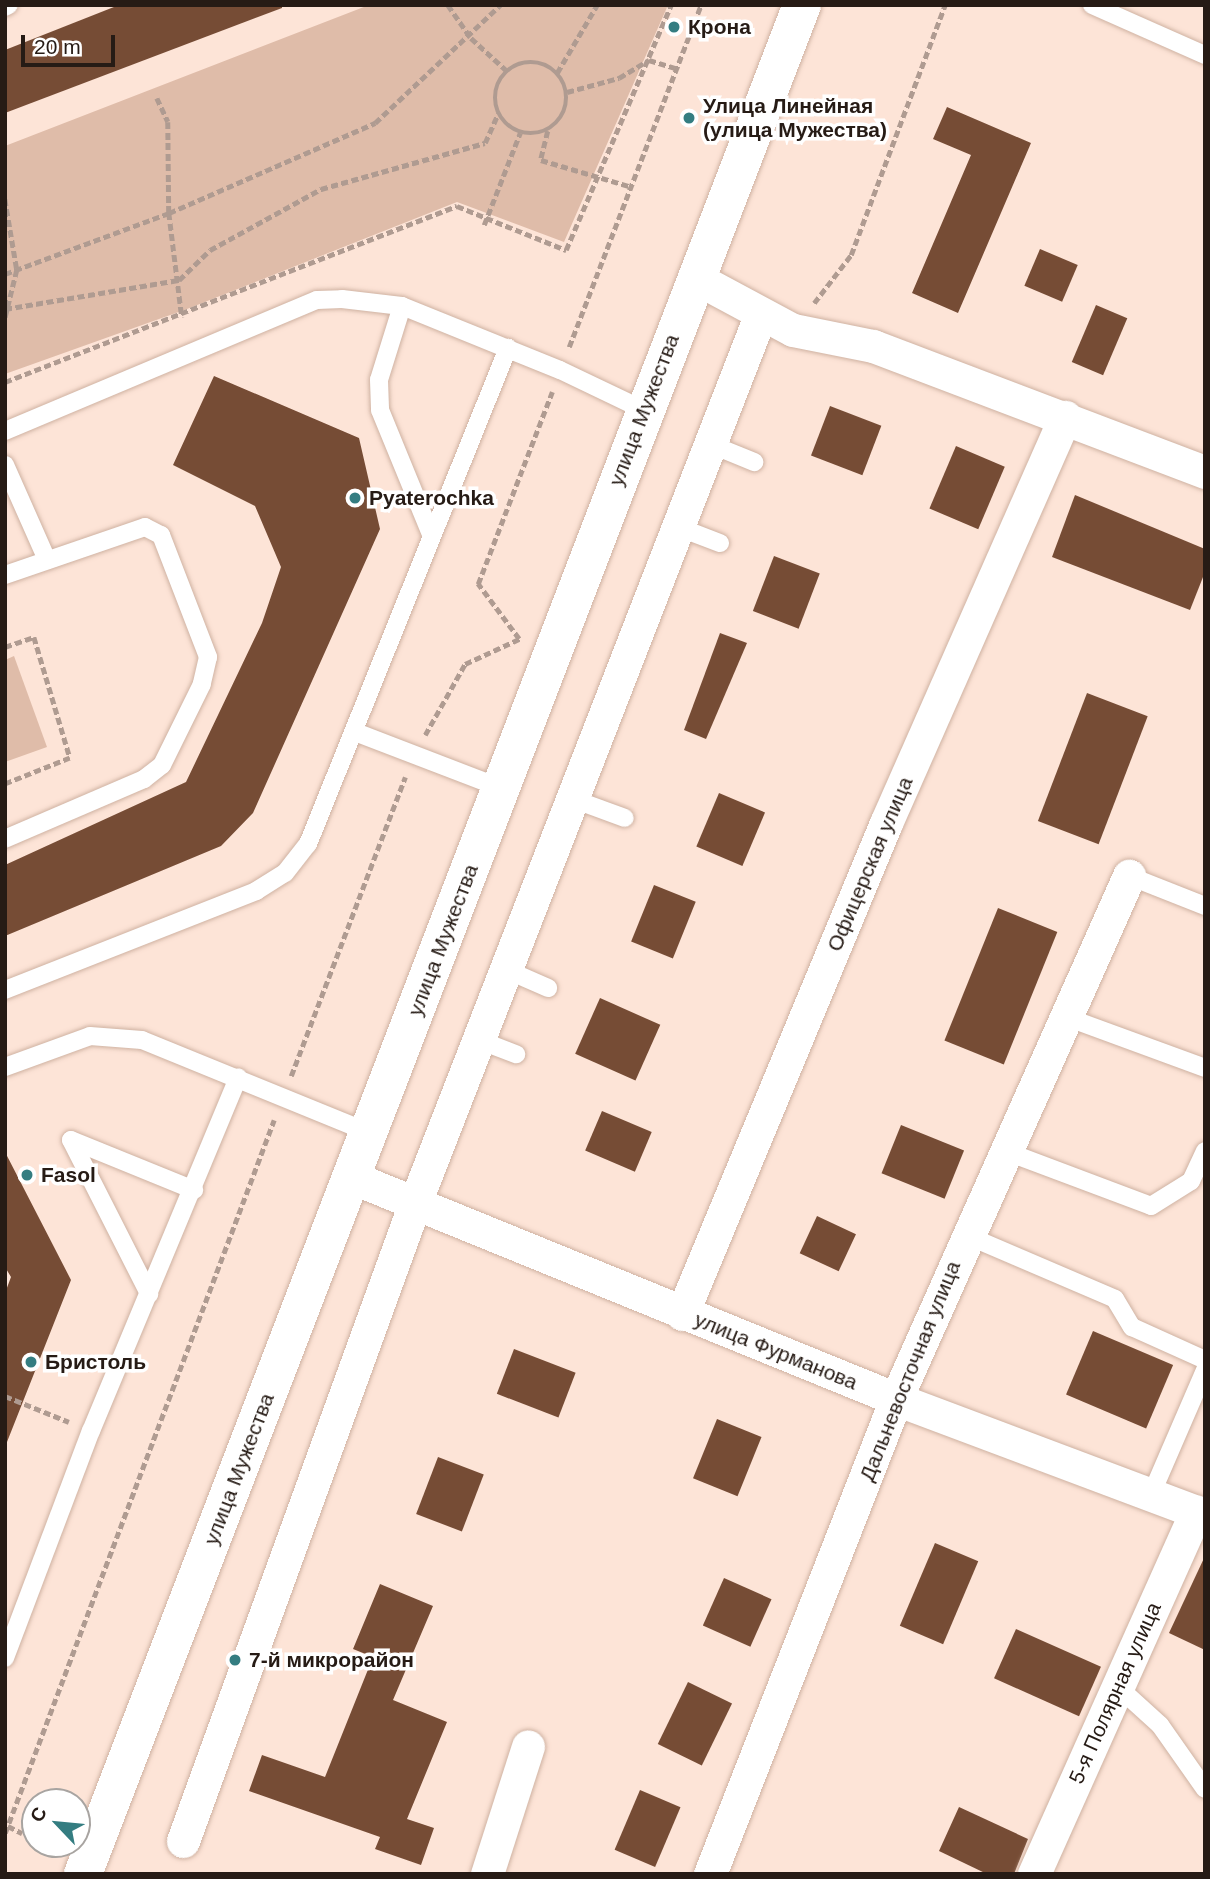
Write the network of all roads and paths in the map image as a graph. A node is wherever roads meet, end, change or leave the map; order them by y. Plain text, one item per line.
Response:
1 (449, 5) edge
2 (500, 5) edge
3 (597, 5) edge
4 (671, 5) edge
5 (701, 5) edge
6 (802, 5) edge
7 (1092, 5) edge
8 (471, 38) junction
9 (1205, 55) edge
10 (649, 60) junction
11 (675, 68) junction
12 (506, 70) junction
13 (557, 72) junction
14 (567, 92) junction
15 (157, 99) dead end
16 (498, 114) junction
17 (549, 130) junction
18 (520, 133) junction
19 (600, 174) junction
20 (629, 186) junction
21 (5, 199) edge
22 (169, 213) junction
23 (486, 216) junction
24 (484, 225) dead end
25 (17, 270) junction
26 (5, 274) edge
27 (694, 277) junction
28 (179, 280) junction
29 (402, 306) junction
30 (7, 308) edge
31 (760, 316) junction
32 (182, 317) junction
33 (5, 319) edge
34 (508, 348) junction
35 (560, 370) junction
36 (5, 382) edge
37 (644, 410) junction
38 (1065, 417) junction
39 (5, 431) edge
40 (710, 444) junction
41 (754, 462) dead end
42 (5, 465) edge
43 (1205, 472) edge
44 (678, 527) junction
45 (430, 533) junction
46 (720, 542) dead end
47 (47, 560) junction
48 (5, 575) edge
49 (5, 647) edge
50 (355, 732) junction
51 (414, 755) junction
52 (5, 784) edge
53 (501, 788) junction
54 (573, 799) junction
55 (625, 818) dead end
56 (5, 839) edge
57 (1129, 876) joint
58 (1205, 906) edge
59 (506, 970) junction
60 (548, 988) dead end
61 (5, 990) edge
62 (1066, 1017) junction
63 (480, 1040) junction
64 (516, 1054) dead end
65 (5, 1067) edge
66 (1205, 1068) edge
67 (238, 1077) junction
68 (283, 1097) junction
69 (368, 1132) junction
70 (1005, 1151) junction
71 (1205, 1151) edge
72 (351, 1177) junction
73 (194, 1189) junction
74 (415, 1203) junction
75 (966, 1235) junction
76 (149, 1294) junction
77 (682, 1314) junction
78 (1205, 1360) edge
79 (1205, 1370) edge
80 (5, 1396) edge
81 (896, 1399) junction
82 (91, 1431) junction
83 (1151, 1495) junction
84 (1200, 1514) edge
85 (25, 1609) junction
86 (5, 1617) edge
87 (5, 1658) edge
88 (1117, 1686) junction
89 (528, 1746) dead end
90 (1205, 1789) edge
91 (8, 1826) junction
92 (21, 1832) edge
93 (5, 1833) edge
94 (183, 1841) dead end
95 (83, 1874) edge
96 (487, 1874) edge
97 (710, 1874) edge
98 (1034, 1874) edge

1 - 8 path
2 - 8 path
3 - 13 path
4 - 10 path
5 - 11 path
6 - 27 main road, улица Мужества
7 - 9 lane
8 - 12 path
8 - 22 path
10 - 11 path
10 - 14 path
10 - 19 path
11 - 20 path
12 - 13 path
12 - 16 path
13 - 14 path
14 - 17 path
15 - 22 path
16 - 18 path
16 - 28 path
17 - 18 path
17 - 19 path
18 - 23 path
19 - 20 path
19 - 23 path
20 - 35 path
21 - 25 path
22 - 25 path
22 - 28 path
23 - 24 path
23 - 32 path
25 - 26 path
25 - 30 path
27 - 31 street
27 - 37 main road, улица Мужества
28 - 30 path
28 - 32 path
29 - 34 lane
29 - 39 lane
29 - 45 lane
30 - 33 path
31 - 38 street
31 - 40 street
32 - 36 path
34 - 35 lane
34 - 45 lane
35 - 37 lane
35 - 51 path
37 - 53 main road, улица Мужества
38 - 43 street
38 - 77 street, Офицерская улица
40 - 41 lane
40 - 44 street
42 - 47 lane
44 - 46 lane
44 - 54 street
45 - 50 lane
47 - 48 lane
47 - 56 lane
49 - 52 path
50 - 51 lane
50 - 61 lane
51 - 53 lane
51 - 68 path
53 - 69 main road, улица Мужества
54 - 55 lane
54 - 59 street
57 - 58 lane
57 - 62 street, Дальневосточная улица
59 - 60 lane
59 - 63 street
62 - 66 lane
62 - 70 street, Дальневосточная улица
63 - 64 lane
63 - 74 street
65 - 67 lane
67 - 68 lane
67 - 73 lane
68 - 69 lane
68 - 91 path
69 - 72 main road, улица Мужества
70 - 71 lane
70 - 75 street, Дальневосточная улица
72 - 74 street, улица Фурманова
72 - 95 main road, улица Мужества
73 - 76 lane
73 - 76 lane
74 - 77 street, улица Фурманова
74 - 94 street
75 - 78 lane
75 - 81 street, Дальневосточная улица
76 - 82 lane
77 - 81 street, улица Фурманова
79 - 83 lane
80 - 82 path
81 - 83 street, улица Фурманова
81 - 97 street, Дальневосточная улица
82 - 85 lane
83 - 84 street, улица Фурманова
84 - 88 street, 5-я Полярная улица
85 - 86 lane
85 - 87 lane
88 - 90 lane
88 - 98 street, 5-я Полярная улица
89 - 96 street
91 - 92 path
91 - 93 path

